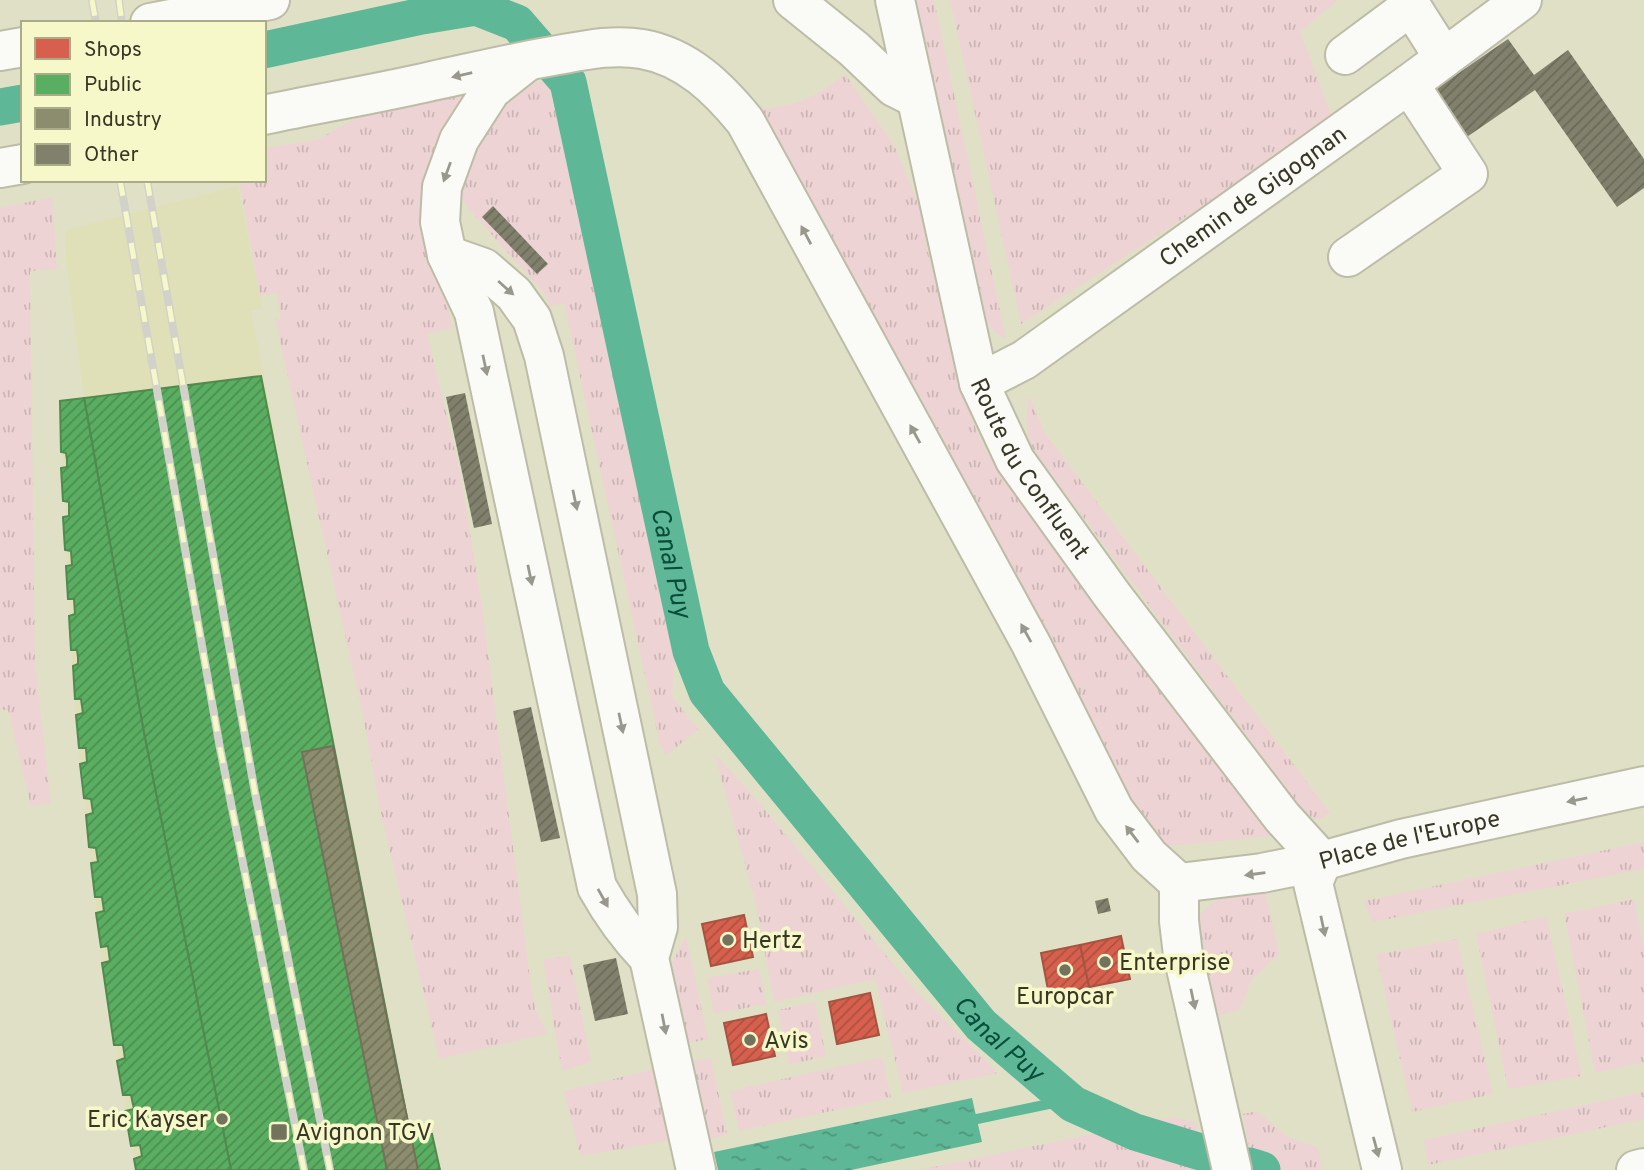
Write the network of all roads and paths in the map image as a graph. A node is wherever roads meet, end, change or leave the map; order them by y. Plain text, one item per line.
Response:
1 (270, 0) edge
2 (793, 0) edge
3 (895, 0) edge
4 (1522, 0) edge
5 (1415, 3) edge
6 (160, 21) edge
7 (21, 47) edge
8 (0, 51) edge
9 (1345, 55) dead end
10 (1444, 58) junction
11 (529, 60) junction
12 (1409, 85) junction
13 (916, 98) junction
14 (266, 115) edge
15 (21, 164) edge
16 (0, 169) edge
17 (447, 255) junction
18 (1348, 257) dead end
19 (979, 383) junction
20 (1644, 786) edge
21 (1314, 853) junction
22 (1180, 883) junction
23 (649, 958) junction
24 (1644, 1168) edge
25 (696, 1170) edge
26 (1232, 1170) edge
27 (1382, 1170) edge
28 (1636, 1170) edge

1 - 6 street
2 - 13 street
3 - 13 street, Route du Confluent
4 - 10 street, Chemin de Gigognan
5 - 9 street
5 - 10 street
7 - 8 street
10 - 12 street, Chemin de Gigognan
11 -> 14 street
11 -> 17 street
22 -> 11 street
12 - 18 street
12 - 19 street, Chemin de Gigognan
13 - 19 street, Route du Confluent
15 - 16 street
17 -> 23 street
17 -> 23 street
19 - 21 street, Route du Confluent
20 -> 21 street, Place de l'Europe
21 -> 22 street
21 -> 27 street, Place de l'Europe
22 -> 26 street
23 -> 25 street
24 - 28 street

